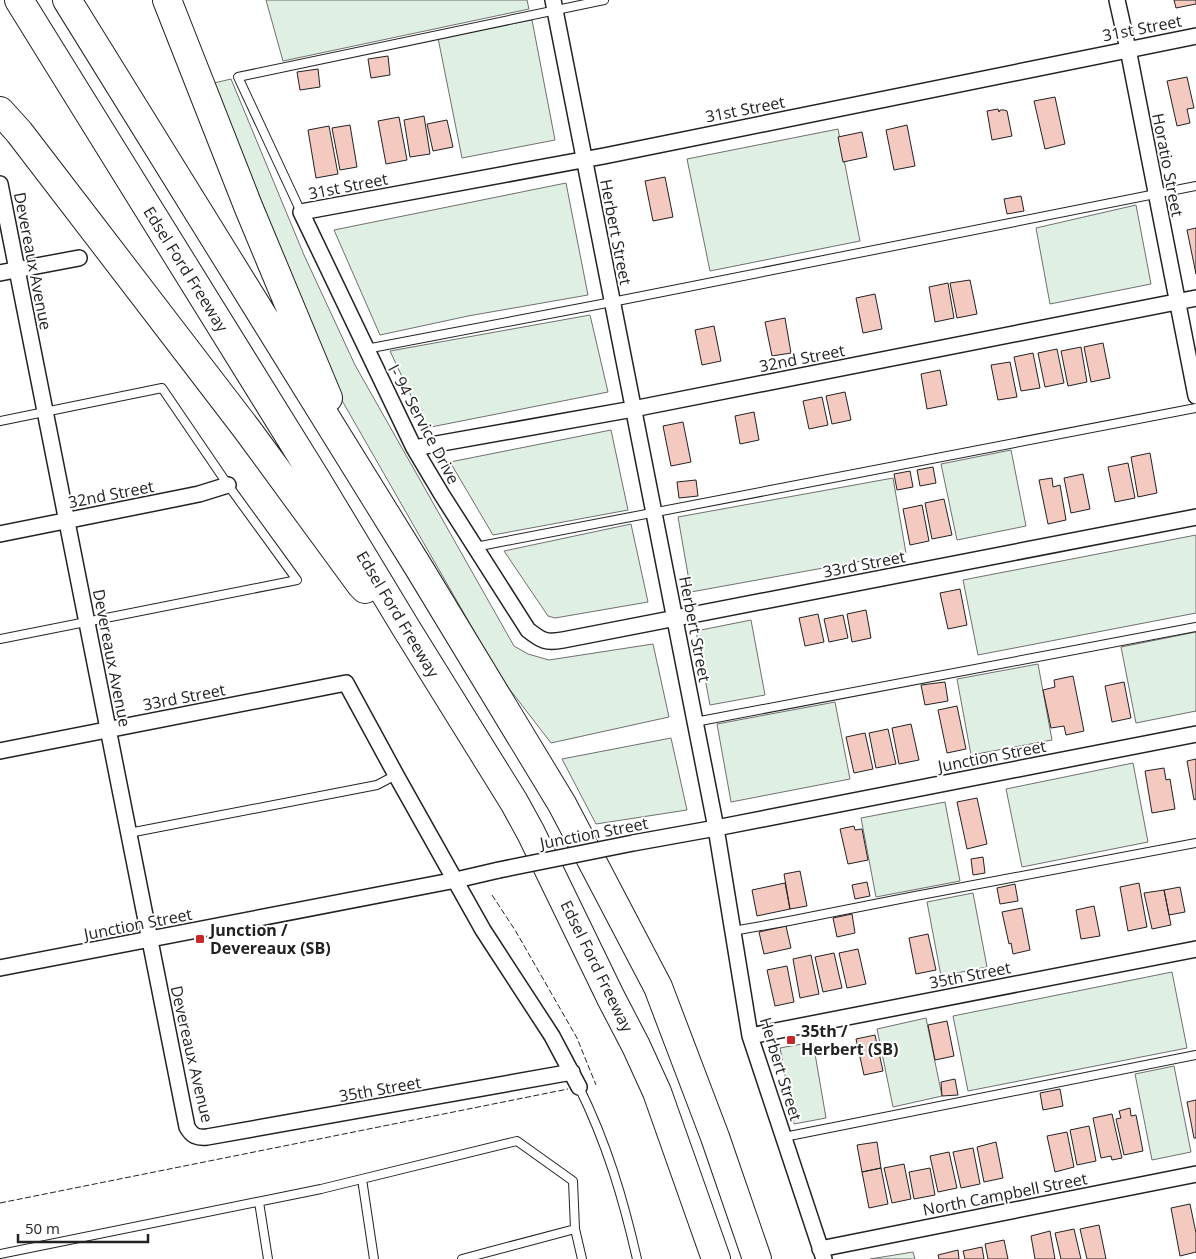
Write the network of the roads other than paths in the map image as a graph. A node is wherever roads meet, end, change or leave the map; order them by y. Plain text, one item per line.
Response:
1 (19, 0) edge
2 (67, 0) edge
3 (167, 0) edge
4 (604, 0) edge
5 (1117, 0) edge
6 (554, 5) edge
7 (1196, 36) edge
8 (1128, 49) junction
9 (0, 111) edge
10 (584, 160) junction
11 (0, 184) edge
12 (1196, 186) edge
13 (1156, 194) junction
14 (301, 212) junction
15 (79, 258) dead end
16 (17, 270) junction
17 (0, 273) edge
18 (1196, 298) edge
19 (612, 302) junction
20 (1177, 302) junction
21 (366, 349) junction
22 (1196, 396) edge
23 (1196, 408) edge
24 (633, 409) junction
25 (45, 412) junction
26 (0, 421) edge
27 (414, 448) junction
28 (348, 456) junction
29 (228, 485) junction
30 (654, 512) junction
31 (1196, 517) edge
32 (66, 520) junction
33 (0, 534) edge
34 (475, 547) junction
35 (675, 618) junction
36 (87, 622) junction
37 (1196, 626) edge
38 (406, 628) junction
39 (0, 638) edge
40 (539, 638) joint
41 (695, 722) junction
42 (108, 730) junction
43 (1196, 734) edge
44 (0, 752) edge
45 (396, 775) junction
46 (716, 828) junction
47 (128, 833) junction
48 (1196, 843) edge
49 (456, 880) junction
50 (733, 930) junction
51 (149, 939) junction
52 (1196, 949) edge
53 (0, 968) edge
54 (750, 1036) junction
55 (1196, 1054) edge
56 (572, 1072) junction
57 (579, 1087) joint
58 (195, 1137) joint
59 (784, 1137) junction
60 (1196, 1174) edge
61 (362, 1179) junction
62 (259, 1202) junction
63 (575, 1229) junction
64 (0, 1254) edge
65 (822, 1254) edge
66 (15, 1255) edge
67 (268, 1259) edge
68 (374, 1259) edge
69 (462, 1259) edge
70 (582, 1259) edge
71 (637, 1259) edge
72 (716, 1259) edge
73 (757, 1259) edge

1 - 38 highway, Edsel Ford Freeway
2 - 28 highway
3 - 28 highway
4 - 6 lane
5 - 8 street, Horatio Street
6 - 10 street, Herbert Street
6 - 14 lane
7 - 8 street, 31st Street
8 - 10 street, 31st Street
8 - 13 street, Horatio Street
9 - 38 highway
10 - 14 street, 31st Street
10 - 19 street, Herbert Street
11 - 16 street, Devereaux Avenue
12 - 13 lane
13 - 19 lane
13 - 20 street, Horatio Street
14 - 21 street, I- 94 Service Drive
15 - 16 street
16 - 17 street
16 - 25 street, Devereaux Avenue
18 - 20 street, 32nd Street
19 - 21 lane
19 - 24 street, Herbert Street
20 - 22 street, Horatio Street
20 - 24 street, 32nd Street
21 - 27 street, I- 94 Service Drive
23 - 30 lane
24 - 27 street, 32nd Street
24 - 30 street, Herbert Street
25 - 26 lane
25 - 29 lane
25 - 32 street, Devereaux Avenue
27 - 34 street, I- 94 Service Drive
28 - 73 highway
29 - 32 street, 32nd Street
29 - 36 lane
30 - 34 lane
30 - 35 street, Herbert Street
31 - 35 street, 33rd Street
32 - 33 street, 32nd Street
32 - 36 street, Devereaux Avenue
34 - 40 street, I- 94 Service Drive
35 - 40 street, 33rd Street
35 - 41 street, Herbert Street
36 - 39 lane
36 - 42 street, Devereaux Avenue
37 - 41 lane
38 - 72 highway, Edsel Ford Freeway
41 - 46 street, Herbert Street
42 - 44 street, 33rd Street
42 - 45 street, 33rd Street
42 - 47 street, Devereaux Avenue
43 - 46 street, Junction Street
45 - 47 lane
45 - 49 street
46 - 49 street, Junction Street, bridge
46 - 50 street, Herbert Street
47 - 51 street, Devereaux Avenue
48 - 50 lane
49 - 51 street, Junction Street
49 - 56 street
50 - 54 street, Herbert Street
51 - 53 street, Junction Street
51 - 58 street, Devereaux Avenue
52 - 54 street, 35th Street
54 - 59 street, Herbert Street
55 - 59 lane
56 - 57 street
56 - 58 street, 35th Street
57 - 71 lane
59 - 65 street, Herbert Street
60 - 65 street, North Campbell Street
61 - 62 lane
61 - 63 lane
61 - 68 lane
62 - 66 lane
62 - 67 lane
63 - 69 lane
63 - 70 lane
64 - 66 lane

